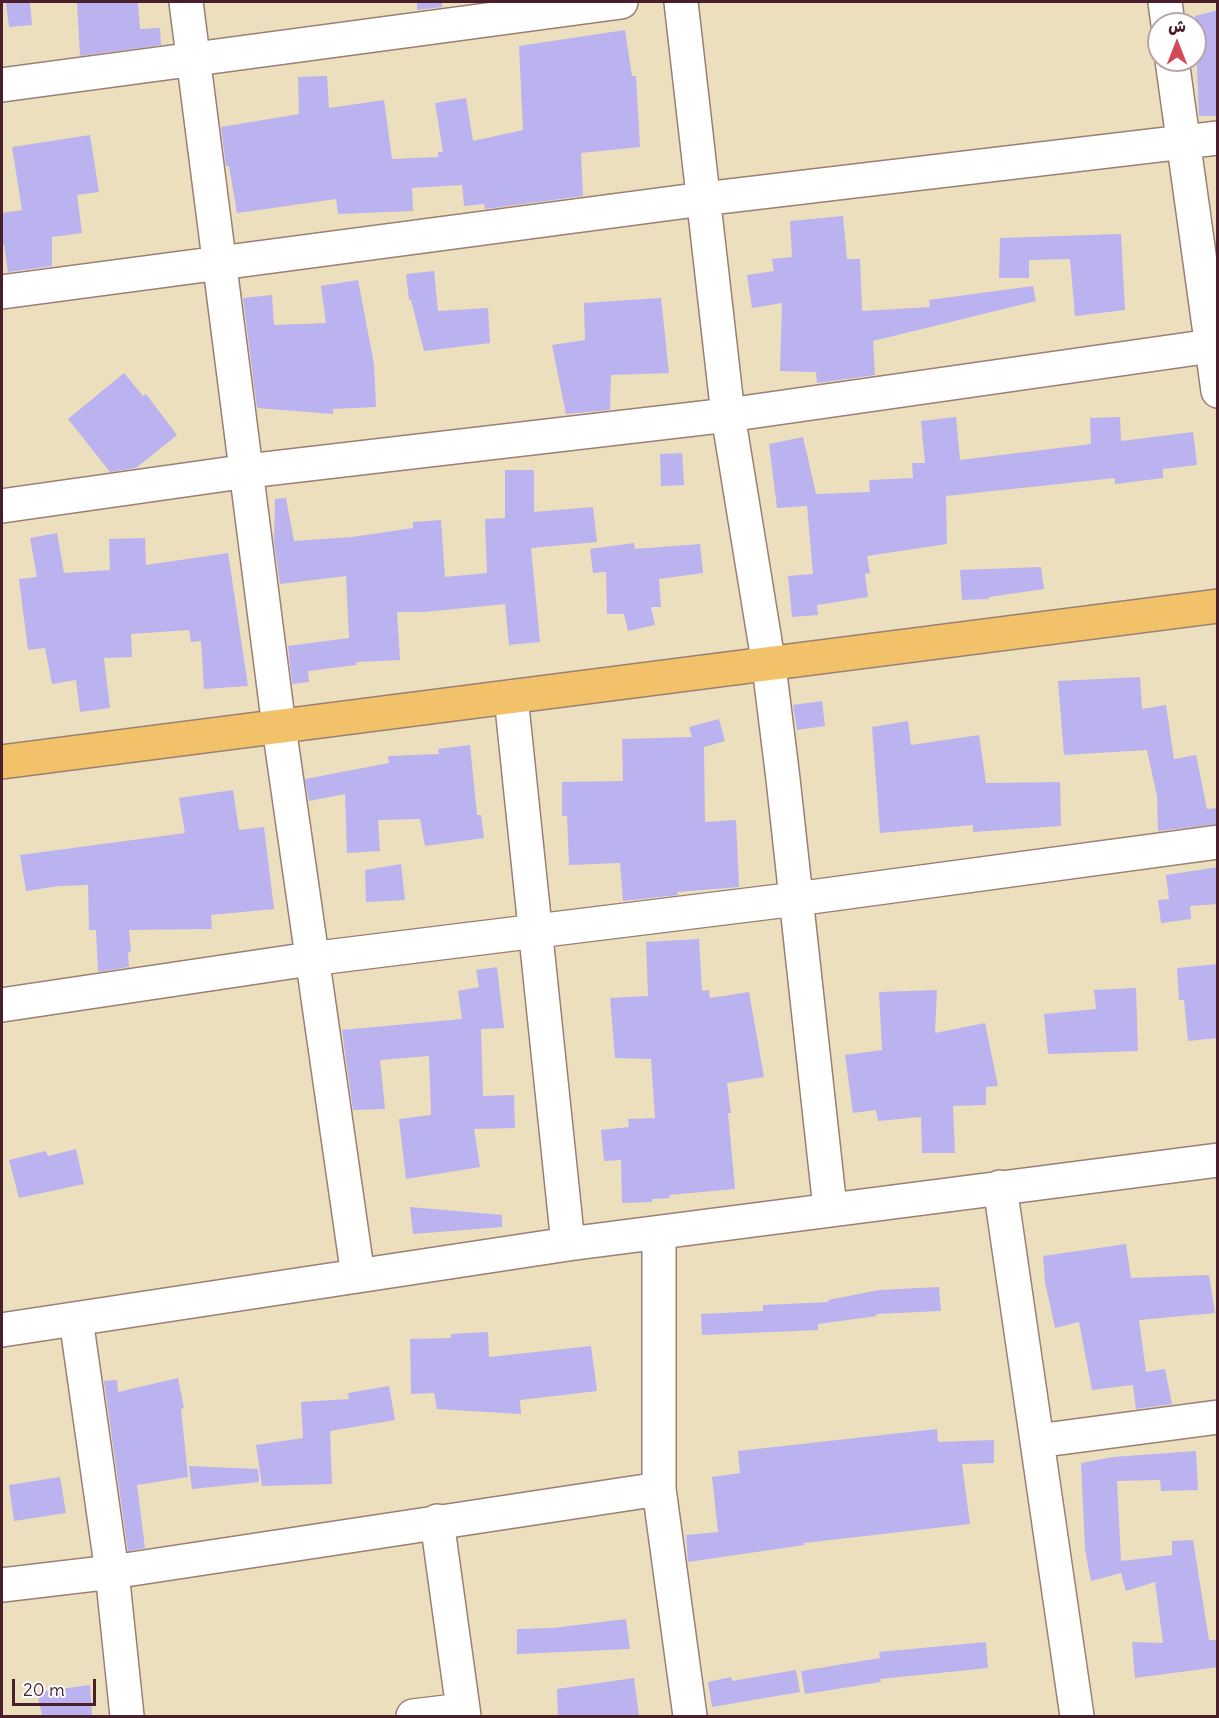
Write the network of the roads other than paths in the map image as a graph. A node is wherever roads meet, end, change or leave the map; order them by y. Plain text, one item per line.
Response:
1 (186, 2) edge
2 (621, 2) edge
3 (681, 2) edge
4 (195, 61) junction
5 (1174, 72) edge
6 (2, 86) edge
7 (1218, 138) edge
8 (1183, 142) junction
9 (703, 199) junction
10 (220, 264) junction
11 (2, 292) edge
12 (1215, 346) edge
13 (1218, 391) edge
14 (728, 415) junction
15 (248, 471) junction
16 (2, 506) edge
17 (1218, 606) edge
18 (768, 666) junction
19 (511, 697) junction
20 (279, 727) junction
21 (2, 762) edge
22 (1218, 842) edge
23 (796, 899) junction
24 (534, 932) junction
25 (310, 959) junction
26 (2, 1005) edge
27 (1218, 1160) edge
28 (1000, 1187) junction
29 (830, 1208) junction
30 (659, 1233) junction
31 (568, 1244) junction
32 (358, 1276) junction
33 (76, 1319) junction
34 (2, 1330) edge
35 (1218, 1417) edge
36 (1037, 1441) junction
37 (658, 1489) junction
38 (437, 1521) junction
39 (112, 1572) junction
40 (2, 1585) edge
41 (463, 1713) edge
42 (127, 1716) edge
43 (413, 1716) edge
44 (690, 1716) edge
45 (1077, 1716) edge

1 - 4 street
2 - 4 street
3 - 9 street
4 - 6 street
4 - 10 street
5 - 8 street
7 - 8 street
8 - 9 street
8 - 12 street
9 - 10 street
9 - 14 street
10 - 11 street
10 - 15 street
12 - 13 street
12 - 14 street
14 - 15 street
14 - 18 street
15 - 16 street
15 - 20 street
17 - 18 main road
18 - 19 main road
18 - 23 street
19 - 20 main road
19 - 24 street
20 - 21 main road
20 - 25 street
22 - 23 street
23 - 24 street
23 - 29 street
24 - 25 street
24 - 31 street
25 - 26 street
25 - 32 street
27 - 28 street
28 - 29 street
28 - 36 street
29 - 30 street
30 - 31 street
30 - 37 street
31 - 32 street
32 - 33 street
33 - 34 street
33 - 39 street
35 - 36 street
36 - 45 street
37 - 38 street
37 - 44 street
38 - 39 street
38 - 41 street
39 - 40 street
39 - 42 street
41 - 43 street

